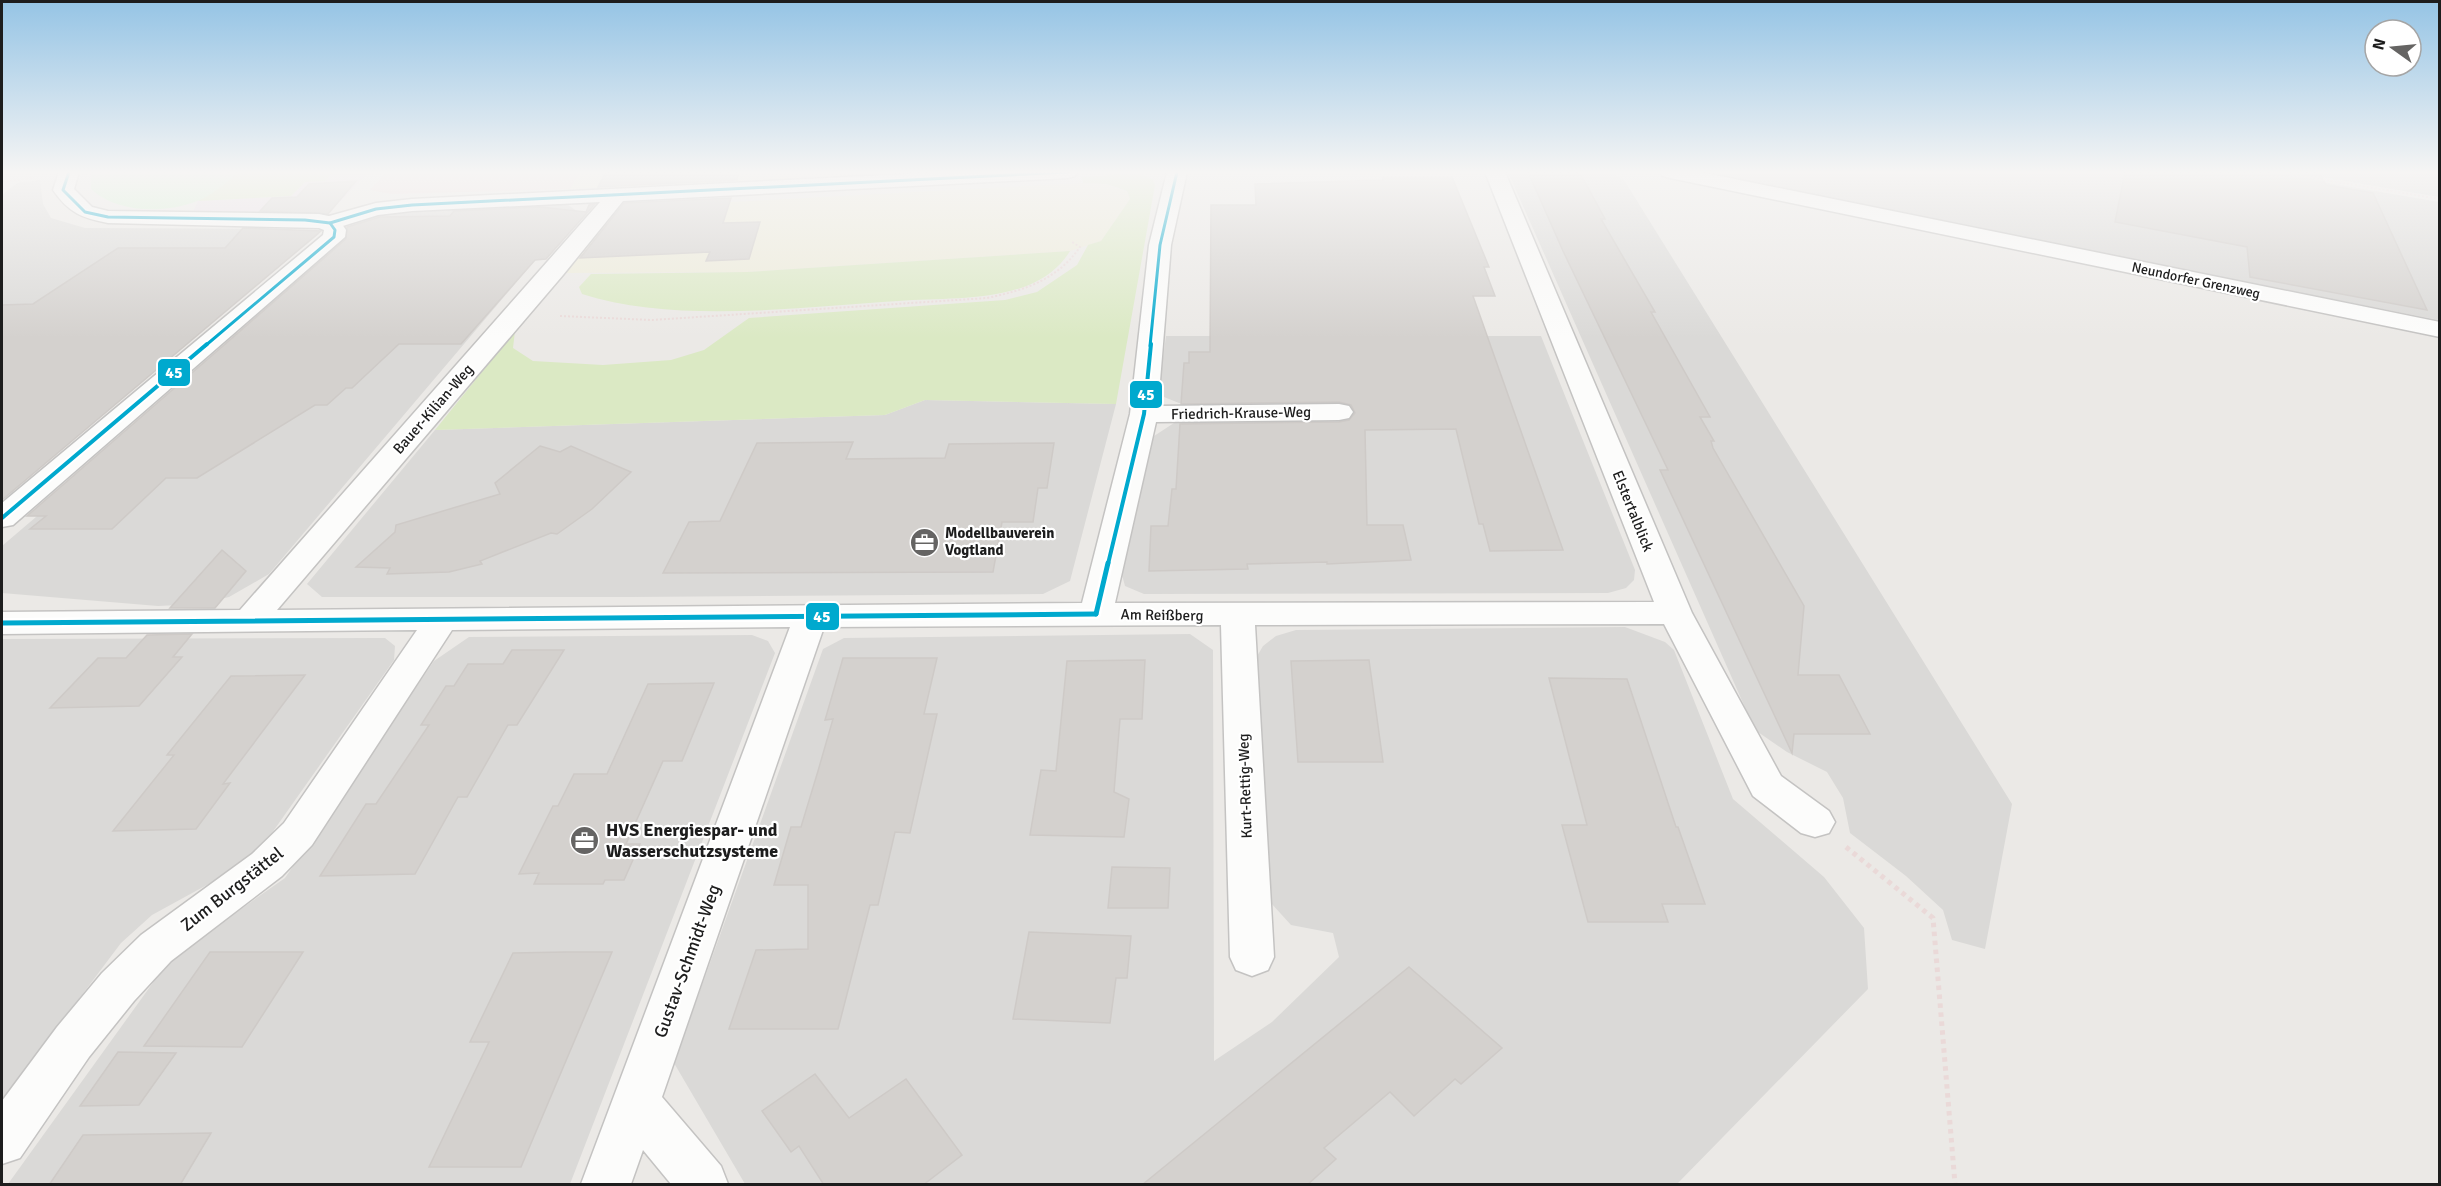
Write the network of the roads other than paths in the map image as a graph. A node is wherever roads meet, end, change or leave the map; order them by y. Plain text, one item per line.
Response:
1 (333, 227) edge
2 (589, 227) edge
3 (1164, 227) edge
4 (1518, 227) edge
5 (1939, 227) edge
6 (2439, 330) edge
7 (1339, 412) dead end
8 (1144, 414) junction
9 (2, 518) edge
10 (1675, 613) junction
11 (1096, 614) junction
12 (811, 616) junction
13 (1238, 616) junction
14 (442, 620) junction
15 (249, 621) junction
16 (2, 624) edge
17 (1815, 822) road end
18 (1252, 957) dead end
19 (636, 1103) junction
20 (2, 1141) edge
21 (606, 1185) edge
22 (703, 1185) edge

1 - 9 street
2 - 15 street, Bauer-Kilian-Weg
3 - 8 street
4 - 10 street, Elstertalblick
5 - 6 street, Neundorfer Grenzweg
7 - 8 street, Friedrich-Krause-Weg
8 - 11 street
10 - 13 street, Am Reißberg
10 - 17 street, Elstertalblick
11 - 12 street, Am Reißberg
11 - 13 street, Am Reißberg
12 - 14 street, Am Reißberg
12 - 19 street, Gustav-Schmidt-Weg
13 - 18 street, Kurt-Rettig-Weg
14 - 15 street, Am Reißberg
14 - 20 street, Zum Burgstättel
15 - 16 street, Am Reißberg
19 - 21 street, Gustav-Schmidt-Weg
19 - 22 street

